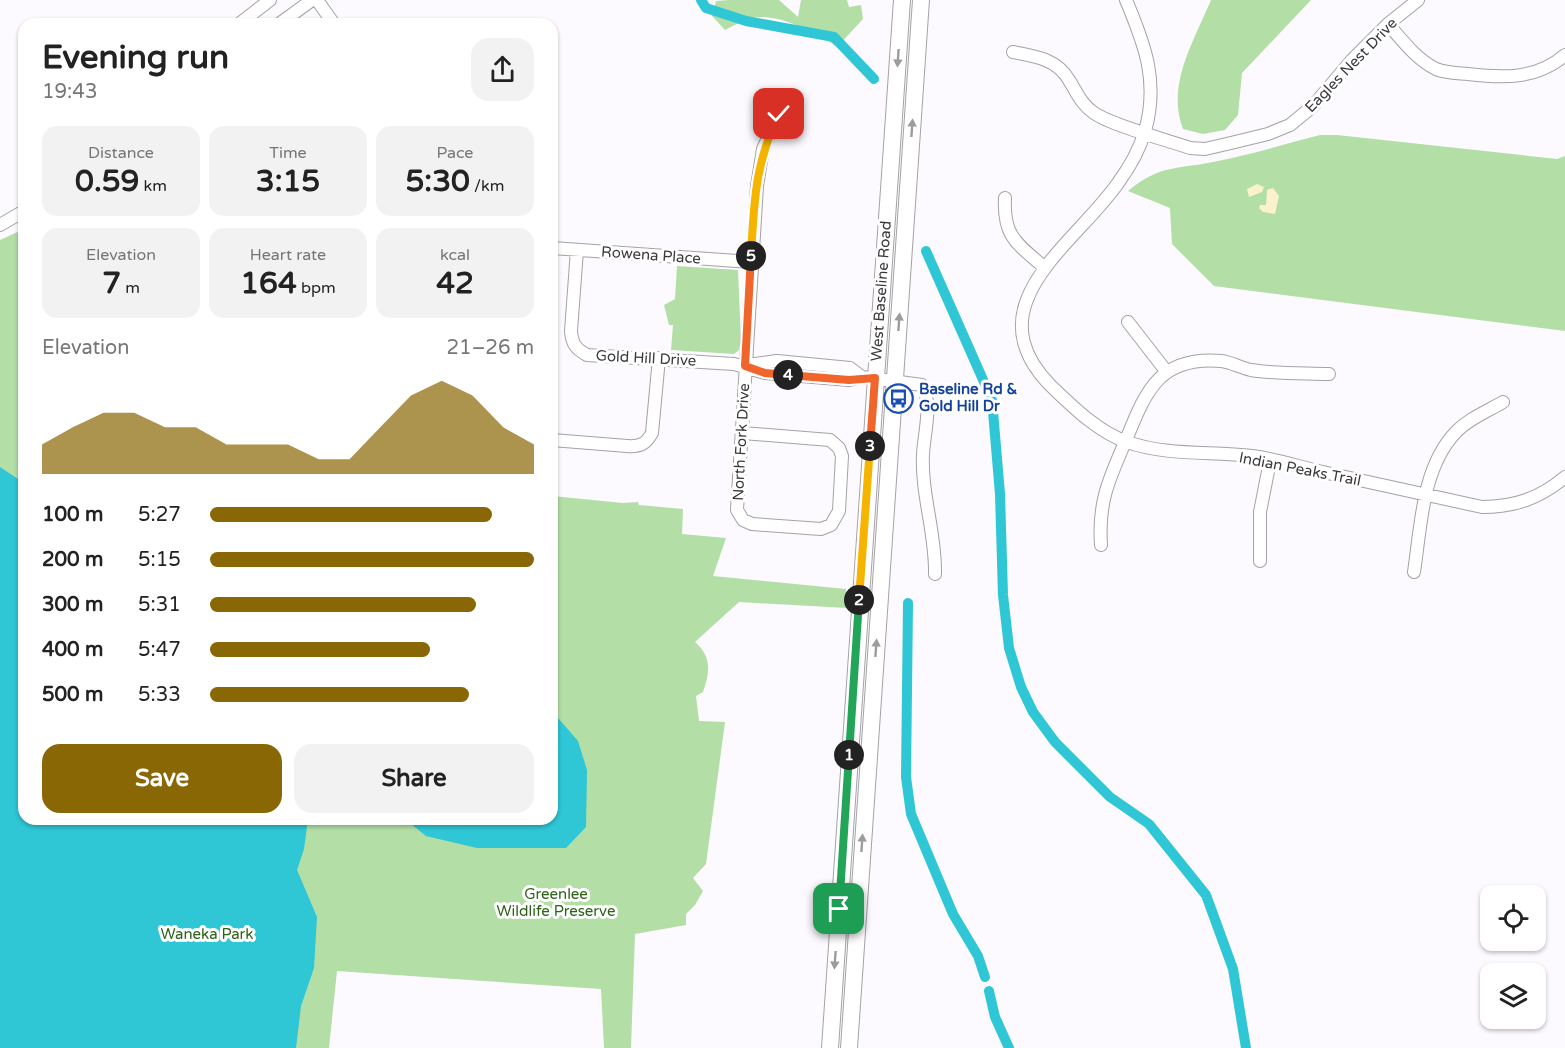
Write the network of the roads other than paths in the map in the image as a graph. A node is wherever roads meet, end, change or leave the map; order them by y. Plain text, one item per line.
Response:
1 (270, 0) edge
2 (312, 0) edge
3 (317, 0) edge
4 (902, 0) edge
5 (921, 0) edge
6 (1126, 0) edge
7 (1418, 0) edge
8 (247, 18) edge
9 (287, 18) edge
10 (330, 18) edge
11 (1388, 24) junction
12 (1013, 52) dead end
13 (1565, 56) edge
14 (779, 114) dead end
15 (1144, 132) junction
16 (1005, 198) dead end
17 (18, 214) edge
18 (0, 225) edge
19 (558, 248) edge
20 (577, 250) junction
21 (751, 262) junction
22 (1044, 267) junction
23 (1128, 322) dead end
24 (659, 358) junction
25 (745, 366) junction
26 (1166, 370) junction
27 (1329, 374) dead end
28 (869, 377) junction
29 (896, 380) junction
30 (1503, 402) dead end
31 (743, 433) junction
32 (558, 440) edge
33 (1125, 442) junction
34 (1270, 461) junction
35 (1565, 477) edge
36 (1427, 495) junction
37 (1101, 545) dead end
38 (1260, 561) dead end
39 (1414, 572) dead end
40 (935, 574) dead end
41 (841, 871) junction
42 (860, 872) junction
43 (830, 1048) edge
44 (849, 1048) edge

1 - 8 street
2 - 9 street
3 - 10 street
4 -> 28 main road, West Baseline Road
29 -> 5 main road, West Baseline Road
6 - 15 street, Indian Peaks Trail
7 - 11 street, Eagles Nest Drive
11 - 13 street
11 - 15 street, Eagles Nest Drive
12 - 15 street, Eagles Nest Drive
14 - 21 street, North Fork Drive
15 - 22 street, Indian Peaks Trail
16 - 22 street
17 - 18 street
19 - 20 street, Rowena Place
20 - 21 street, Rowena Place
20 - 24 street, Gold Hill Drive
21 - 25 street, North Fork Drive
22 - 33 street, Indian Peaks Trail
23 - 26 street
24 - 25 street, Gold Hill Drive
24 - 32 street
25 - 28 street, Gold Hill Drive
25 - 31 street, North Fork Drive
26 - 27 street
26 - 33 street
28 - 29 street, Gold Hill Drive
28 - 41 main road, West Baseline Road
29 - 40 street, Gold Hill Drive
42 -> 29 main road, West Baseline Road
30 - 36 street
31 - 31 street, North Fork Drive
33 - 34 street, Indian Peaks Trail
33 - 37 street
34 - 36 street, Indian Peaks Trail
34 - 38 street
35 - 36 street, Indian Peaks Trail
36 - 39 street
41 - 42 main road
41 -> 43 main road, West Baseline Road
42 - 44 main road, West Baseline Road

